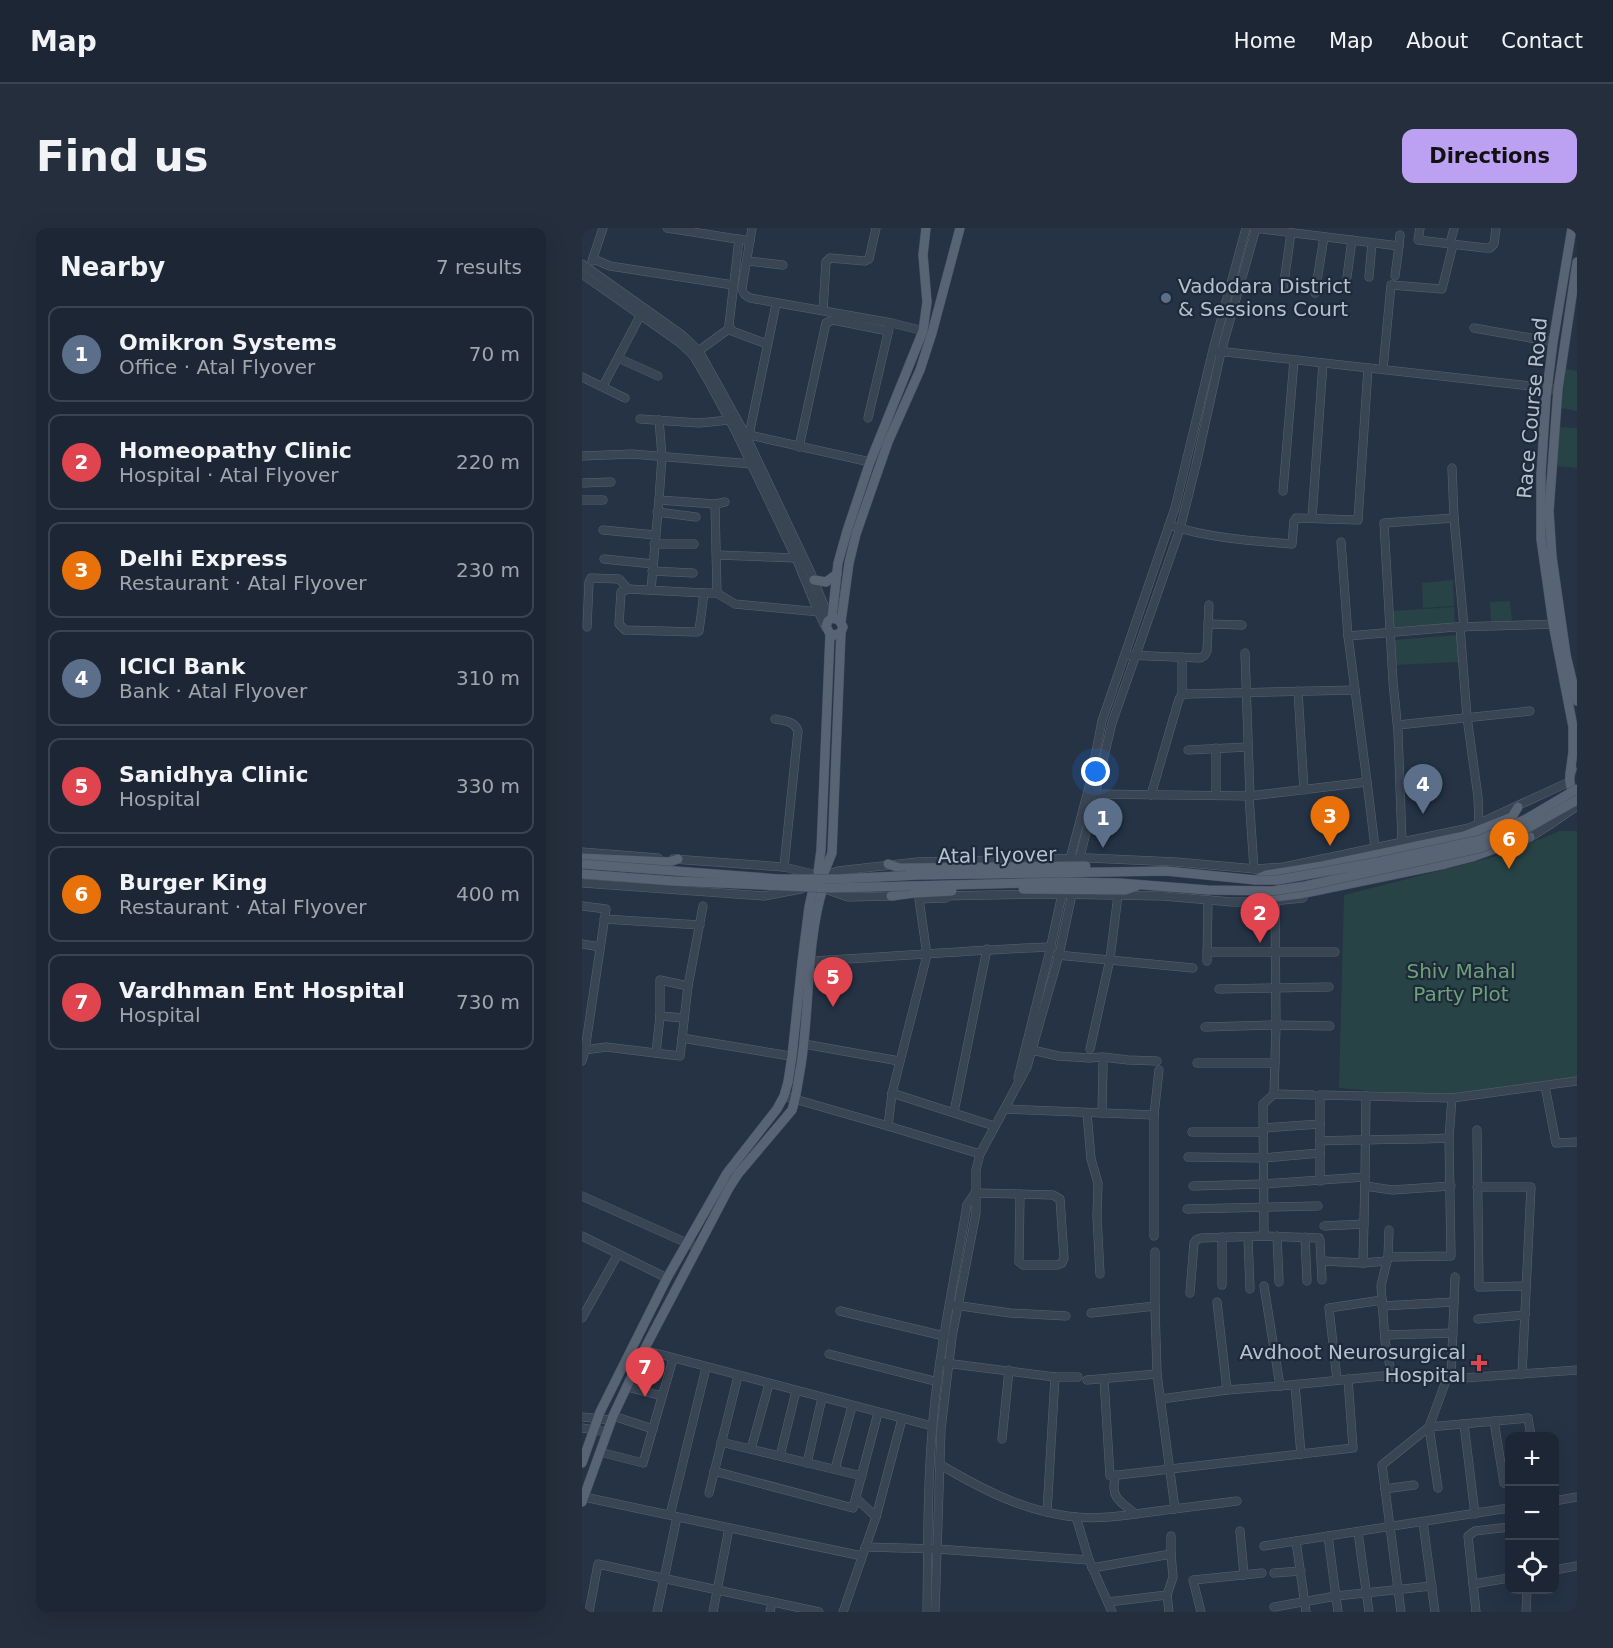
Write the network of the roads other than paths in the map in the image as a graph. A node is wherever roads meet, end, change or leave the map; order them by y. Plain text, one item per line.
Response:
1 (603, 228) edge
2 (667, 228) edge
3 (752, 228) edge
4 (876, 228) edge
5 (926, 228) edge
6 (960, 228) edge
7 (1246, 228) edge
8 (1255, 228) edge
9 (1420, 228) edge
10 (1454, 228) edge
11 (1496, 228) edge
12 (1572, 228) edge
13 (1291, 232) junction
14 (1400, 235) dead end
15 (1324, 237) junction
16 (739, 239) junction
17 (1352, 240) junction
18 (750, 241) junction
19 (1372, 243) junction
20 (1452, 244) junction
21 (1399, 246) junction
22 (593, 258) junction
23 (748, 261) junction
24 (1577, 262) edge
25 (582, 264) edge
26 (783, 265) dead end
27 (584, 273) edge
28 (1395, 276) dead end
29 (1347, 277) dead end
30 (1369, 277) dead end
31 (733, 285) junction
32 (1283, 289) dead end
33 (1315, 292) dead end
34 (775, 309) dead end
35 (823, 310) junction
36 (640, 316) junction
37 (892, 323) junction
38 (730, 328) junction
39 (1474, 328) dead end
40 (888, 331) junction
41 (927, 332) junction
42 (1553, 342) junction
43 (767, 344) junction
44 (1217, 351) junction
45 (696, 353) junction
46 (618, 358) junction
47 (1294, 360) junction
48 (1323, 363) junction
49 (1368, 368) junction
50 (1383, 369) junction
51 (658, 375) dead end
52 (582, 377) edge
53 (603, 386) junction
54 (1547, 388) junction
55 (1558, 389) junction
56 (625, 398) dead end
57 (868, 418) dead end
58 (640, 419) dead end
59 (659, 420) junction
60 (730, 420) junction
61 (747, 435) junction
62 (799, 447) junction
63 (751, 454) junction
64 (582, 456) edge
65 (662, 456) junction
66 (870, 462) junction
67 (752, 464) junction
68 (1452, 468) dead end
69 (611, 482) dead end
70 (582, 483) edge
71 (1283, 491) dead end
72 (603, 500) dead end
73 (659, 500) junction
74 (582, 501) edge
75 (725, 502) dead end
76 (715, 504) junction
77 (657, 513) junction
78 (696, 517) dead end
79 (1312, 518) junction
80 (1454, 518) junction
81 (1169, 525) junction
82 (1180, 529) junction
83 (603, 530) dead end
84 (655, 539) junction
85 (1341, 542) dead end
86 (694, 544) dead end
87 (717, 555) junction
88 (796, 558) junction
89 (604, 559) dead end
90 (653, 568) junction
91 (693, 573) dead end
92 (837, 574) junction
93 (814, 580) junction
94 (628, 589) junction
95 (651, 590) junction
96 (704, 593) junction
97 (717, 593) junction
98 (1209, 605) dead end
99 (829, 621) junction
100 (1208, 624) junction
101 (1558, 624) junction
102 (1242, 625) dead end
103 (587, 627) dead end
104 (1462, 627) junction
105 (1391, 633) junction
106 (1348, 636) junction
107 (1245, 653) dead end
108 (1125, 655) junction
109 (1136, 656) junction
110 (1182, 657) junction
111 (1355, 690) junction
112 (1298, 691) junction
113 (1246, 692) junction
114 (1182, 695) junction
115 (1572, 700) edge
116 (1530, 711) dead end
117 (1467, 717) junction
118 (775, 719) dead end
119 (1398, 725) junction
120 (1248, 747) junction
121 (1216, 748) junction
122 (1188, 750) dead end
123 (1577, 762) edge
124 (1570, 778) junction
125 (1367, 782) junction
126 (1577, 789) edge
127 (1304, 790) junction
128 (1091, 794) junction
129 (1151, 795) junction
130 (1216, 795) junction
131 (1249, 796) junction
132 (1577, 799) edge
133 (1577, 806) edge
134 (1518, 807) junction
135 (1479, 824) junction
136 (1530, 837) junction
137 (1401, 841) junction
138 (1374, 847) junction
139 (582, 852) edge
140 (582, 858) edge
141 (1080, 858) junction
142 (1070, 859) junction
143 (673, 861) junction
144 (582, 864) edge
145 (888, 864) junction
146 (784, 867) junction
147 (1254, 869) junction
148 (1135, 871) junction
149 (821, 873) junction
150 (582, 874) edge
151 (1256, 880) junction
152 (582, 882) edge
153 (1139, 885) junction
154 (818, 889) junction
155 (1259, 891) junction
156 (1062, 895) junction
157 (1072, 895) junction
158 (1118, 895) junction
159 (891, 896) junction
160 (1208, 900) junction
161 (1275, 901) junction
162 (582, 906) edge
163 (703, 906) dead end
164 (604, 919) junction
165 (700, 926) junction
166 (582, 944) edge
167 (600, 947) junction
168 (987, 949) junction
169 (1050, 951) junction
170 (1208, 952) junction
171 (1275, 952) junction
172 (1335, 952) dead end
173 (927, 955) junction
174 (1059, 955) junction
175 (1110, 959) junction
176 (811, 961) junction
177 (1207, 961) dead end
178 (1192, 968) dead end
179 (688, 986) junction
180 (1329, 987) dead end
181 (1275, 988) junction
182 (1219, 989) dead end
183 (660, 1016) junction
184 (684, 1018) junction
185 (1276, 1025) junction
186 (1330, 1026) dead end
187 (1205, 1027) dead end
188 (682, 1038) junction
189 (804, 1044) junction
190 (1090, 1049) dead end
191 (583, 1050) edge
192 (1032, 1050) junction
193 (656, 1053) junction
194 (797, 1057) junction
195 (582, 1060) edge
196 (899, 1061) junction
197 (1158, 1061) dead end
198 (1197, 1063) dead end
199 (1275, 1063) junction
200 (1103, 1064) dead end
201 (1159, 1070) dead end
202 (1577, 1081) edge
203 (1545, 1086) junction
204 (1016, 1087) junction
205 (892, 1093) junction
206 (1274, 1094) junction
207 (1313, 1095) dead end
208 (784, 1096) junction
209 (1366, 1096) junction
210 (1452, 1098) junction
211 (795, 1100) junction
212 (1005, 1109) junction
213 (954, 1112) junction
214 (1087, 1113) junction
215 (1102, 1113) junction
216 (1154, 1115) junction
217 (1320, 1124) junction
218 (888, 1126) junction
219 (994, 1126) junction
220 (1263, 1130) junction
221 (1477, 1130) dead end
222 (1192, 1132) dead end
223 (1449, 1138) junction
224 (1365, 1139) junction
225 (1320, 1141) junction
226 (1577, 1142) edge
227 (1320, 1153) junction
228 (980, 1154) junction
229 (1188, 1157) dead end
230 (1263, 1158) junction
231 (1365, 1177) junction
232 (1320, 1181) junction
233 (1263, 1185) junction
234 (1193, 1186) dead end
235 (1365, 1186) junction
236 (1451, 1186) junction
237 (1478, 1187) junction
238 (975, 1193) junction
239 (1020, 1194) junction
240 (582, 1196) edge
241 (1318, 1206) dead end
242 (1263, 1208) junction
243 (1188, 1209) dead end
244 (1364, 1224) junction
245 (1324, 1226) dead end
246 (1389, 1230) dead end
247 (582, 1236) edge
248 (1154, 1236) dead end
249 (1264, 1236) junction
250 (1277, 1236) junction
251 (1222, 1237) junction
252 (1248, 1237) junction
253 (1305, 1238) junction
254 (688, 1242) junction
255 (698, 1248) junction
256 (1155, 1252) dead end
257 (618, 1254) junction
258 (1388, 1259) junction
259 (1322, 1261) junction
260 (1364, 1263) junction
261 (1100, 1274) dead end
262 (1455, 1277) dead end
263 (667, 1278) junction
264 (1322, 1280) dead end
265 (1307, 1281) dead end
266 (1279, 1282) dead end
267 (1222, 1285) dead end
268 (1264, 1286) dead end
269 (1526, 1286) junction
270 (1250, 1289) dead end
271 (1191, 1293) dead end
272 (1217, 1302) dead end
273 (1454, 1302) junction
274 (1382, 1303) junction
275 (954, 1305) junction
276 (1155, 1306) junction
277 (840, 1311) dead end
278 (1091, 1313) dead end
279 (1525, 1315) junction
280 (1066, 1316) dead end
281 (582, 1318) edge
282 (1478, 1318) dead end
283 (1453, 1334) junction
284 (1385, 1335) junction
285 (945, 1336) junction
286 (644, 1350) junction
287 (830, 1354) dead end
288 (673, 1359) junction
289 (944, 1363) junction
290 (706, 1368) junction
291 (1009, 1370) junction
292 (1577, 1370) edge
293 (1157, 1374) junction
294 (1522, 1374) junction
295 (738, 1376) junction
296 (1055, 1377) junction
297 (1078, 1377) dead end
298 (1392, 1377) junction
299 (1449, 1378) junction
300 (1104, 1379) junction
301 (1348, 1379) junction
302 (1087, 1380) dead end
303 (1337, 1380) junction
304 (938, 1382) junction
305 (769, 1384) junction
306 (1295, 1384) junction
307 (1280, 1386) junction
308 (627, 1387) junction
309 (1227, 1390) junction
310 (796, 1391) junction
311 (662, 1396) junction
312 (822, 1398) junction
313 (1161, 1399) junction
314 (852, 1406) junction
315 (879, 1413) junction
316 (582, 1417) edge
317 (597, 1418) junction
318 (612, 1418) junction
319 (902, 1419) junction
320 (1494, 1421) junction
321 (1464, 1424) junction
322 (932, 1426) junction
323 (1429, 1427) junction
324 (582, 1428) edge
325 (653, 1429) junction
326 (593, 1430) junction
327 (607, 1432) junction
328 (1530, 1432) edge
329 (1002, 1439) dead end
330 (721, 1442) junction
331 (585, 1446) edge
332 (751, 1449) junction
333 (600, 1452) junction
334 (1301, 1454) junction
335 (780, 1456) junction
336 (582, 1463) edge
337 (807, 1463) junction
338 (939, 1464) junction
339 (835, 1469) junction
340 (1170, 1470) junction
341 (714, 1472) junction
342 (1116, 1475) junction
343 (862, 1476) junction
344 (1504, 1483) dead end
345 (1414, 1485) dead end
346 (1438, 1488) dead end
347 (1385, 1489) junction
348 (709, 1493) dead end
349 (1577, 1497) edge
350 (856, 1498) junction
351 (583, 1500) edge
352 (1559, 1500) edge
353 (1237, 1501) dead end
354 (1175, 1509) junction
355 (1505, 1509) edge
356 (1047, 1512) junction
357 (1136, 1514) junction
358 (1474, 1514) junction
359 (674, 1516) junction
360 (876, 1517) junction
361 (1076, 1517) junction
362 (1423, 1522) junction
363 (1389, 1527) junction
364 (1505, 1527) edge
365 (729, 1528) junction
366 (1240, 1531) dead end
367 (1358, 1532) junction
368 (1171, 1536) dead end
369 (1328, 1536) junction
370 (1296, 1541) junction
371 (1264, 1546) dead end
372 (865, 1547) junction
373 (933, 1549) junction
374 (1171, 1554) junction
375 (862, 1556) junction
376 (1091, 1564) junction
377 (1577, 1566) edge
378 (1559, 1569) edge
379 (1300, 1571) junction
380 (1274, 1573) dead end
381 (1262, 1574) dead end
382 (1244, 1575) junction
383 (664, 1578) junction
384 (1505, 1579) edge
385 (1473, 1584) junction
386 (1432, 1586) junction
387 (717, 1590) junction
388 (1398, 1590) junction
389 (1366, 1593) junction
390 (1527, 1594) edge
391 (1167, 1595) junction
392 (1336, 1596) junction
393 (1304, 1601) junction
394 (772, 1602) junction
395 (1108, 1602) junction
396 (1274, 1607) dead end
397 (589, 1612) edge
398 (657, 1612) edge
399 (713, 1612) edge
400 (770, 1612) edge
401 (819, 1612) edge
402 (843, 1612) edge
403 (927, 1612) edge
404 (935, 1612) edge
405 (1112, 1612) edge
406 (1169, 1612) edge
407 (1201, 1612) edge
408 (1306, 1612) edge
409 (1338, 1612) edge
410 (1369, 1612) edge
411 (1401, 1612) edge
412 (1435, 1612) edge
413 (1476, 1612) edge
414 (1526, 1612) edge

1 - 22 street
2 - 16 street
3 - 18 street
4 - 35 street
5 - 41 main road
6 - 41 main road
7 - 44 street
8 - 13 street
8 - 44 street
9 - 20 street
10 - 20 street
11 - 20 street
12 - 42 main road, Race Course Road
13 - 15 street
13 - 32 street
14 - 21 street
15 - 17 street
15 - 33 street
16 - 18 street
16 - 31 street
17 - 19 street
17 - 29 street
18 - 23 street
19 - 21 street
19 - 30 street
20 - 50 street
21 - 28 street
22 - 27 street
22 - 31 street
23 - 26 street
23 - 35 street
24 - 55 main road, Race Course Road
25 - 27 street
27 - 36 street
27 - 45 street
31 - 38 street
34 - 43 street
35 - 37 street
36 - 45 street
36 - 46 street
37 - 40 street
37 - 41 street
38 - 43 street
38 - 45 street
39 - 42 street
40 - 57 street
40 - 62 street
41 - 66 main road
41 - 99 main road
42 - 54 main road, Race Course Road
43 - 61 street
44 - 47 street
44 - 81 street
44 - 82 street
45 - 60 street
45 - 61 street
46 - 51 street
46 - 53 street
47 - 48 street
47 - 71 street
48 - 49 street
48 - 79 street
49 - 50 street
49 - 79 street
50 - 54 street
52 - 53 street
53 - 56 street
54 - 55 street
54 - 101 main road, Race Course Road
55 - 101 main road, Race Course Road
58 - 59 street
59 - 60 street
59 - 65 street
60 - 63 street
61 - 62 street
61 - 63 street
62 - 66 street
63 - 67 street
63 - 93 street
64 - 65 street
65 - 67 street
65 - 73 street
66 - 92 main road
67 - 88 street
68 - 80 street
69 - 70 street
72 - 74 street
73 - 76 street
73 - 77 street
75 - 76 street
76 - 87 street
77 - 78 street
77 - 84 street
79 - 82 street
80 - 104 street
80 - 105 street
81 - 82 street
81 - 108 street
82 - 109 street
83 - 84 street
84 - 86 street
84 - 90 street
85 - 106 street
87 - 88 street
87 - 97 street
88 - 99 street
89 - 90 street
90 - 91 street
90 - 95 street
92 - 93 main road
92 - 99 main road
93 - 99 street
94 - 95 street
94 - 96 street
94 - 103 street
95 - 96 street
96 - 97 street
97 - 99 street
98 - 100 street
99 - 149 main road
99 - 149 main road
100 - 102 street
100 - 110 street
101 - 104 street
101 - 115 main road, Race Course Road
104 - 105 street
104 - 117 street
105 - 106 street
105 - 119 street
106 - 111 street
107 - 113 street
108 - 109 street
108 - 128 street
109 - 110 street
109 - 128 street
110 - 114 street
111 - 112 street
111 - 125 street
112 - 113 street
112 - 127 street
113 - 114 street
113 - 120 street
114 - 129 street
115 - 124 main road, Race Course Road
116 - 117 street
117 - 119 street
117 - 135 street
118 - 146 street
119 - 137 street
120 - 121 street
120 - 131 street
121 - 122 street
121 - 130 street
123 - 124 main road
124 - 132 main road
124 - 134 street
125 - 127 street
125 - 138 street
126 - 151 main road, Atal Flyover, bridge
127 - 131 street
128 - 129 street
128 - 141 street
128 - 142 street
129 - 130 street
130 - 131 street
131 - 147 street
132 - 155 main road, Atal Flyover, bridge
133 - 136 street
134 - 135 street
134 - 151 main road
135 - 137 street
136 - 155 main road
136 - 161 street
137 - 138 street
138 - 147 street
139 - 143 street
140 - 143 main road
141 - 142 street
141 - 147 street
141 - 157 street
142 - 145 street
142 - 156 street
143 - 146 street
144 - 148 main road, Atal Flyover, bridge
145 - 148 main road, bridge
145 - 149 street
146 - 149 street
148 - 151 main road, Atal Flyover, bridge
149 - 154 main road
149 - 154 main road
150 - 153 main road, Atal Flyover, bridge
152 - 154 street
153 - 155 main road, Atal Flyover, bridge
153 - 159 main road, bridge
154 - 159 street
154 - 176 main road
154 - 194 main road
156 - 157 street
156 - 159 street
156 - 169 street
156 - 173 street
157 - 158 street
157 - 174 street
158 - 160 street
158 - 175 street
160 - 161 street
160 - 170 street
161 - 171 street
162 - 164 street
163 - 165 street
164 - 165 street
164 - 167 street
165 - 179 street
166 - 167 street
167 - 191 street
168 - 169 street
168 - 173 street
168 - 213 street
169 - 174 street
169 - 204 street
170 - 171 street
170 - 177 street
171 - 172 street
171 - 181 street
173 - 176 street
173 - 196 street
174 - 175 street
174 - 192 street
175 - 178 street
175 - 190 street
176 - 189 main road
179 - 183 street
179 - 184 street
180 - 181 street
181 - 182 street
181 - 185 street
183 - 184 street
183 - 193 street
184 - 188 street
185 - 186 street
185 - 187 street
185 - 199 street
188 - 193 street
188 - 194 street
189 - 194 main road
189 - 196 street
191 - 193 street
191 - 195 street
192 - 197 street
192 - 204 street
194 - 208 main road
194 - 211 main road
196 - 205 street
198 - 199 street
199 - 206 street
200 - 215 street
201 - 216 street
202 - 203 street
203 - 210 street
203 - 226 street
204 - 212 street
205 - 213 street
205 - 218 street
206 - 207 street
206 - 220 street
208 - 211 street
208 - 254 main road
209 - 210 street
209 - 217 street
209 - 224 street
210 - 223 street
211 - 218 street
211 - 255 main road
212 - 214 street
212 - 219 street
213 - 219 street
214 - 215 street
214 - 261 street
215 - 216 street
216 - 248 street
217 - 220 street
217 - 225 street
218 - 228 street
219 - 228 street
220 - 222 street
220 - 230 street
221 - 237 street
223 - 224 street
223 - 236 street
224 - 225 street
224 - 231 street
225 - 227 street
227 - 230 street
227 - 232 street
228 - 238 street
229 - 230 street
230 - 233 street
231 - 232 street
231 - 235 street
232 - 233 street
233 - 234 street
233 - 242 street
235 - 236 street
235 - 244 street
236 - 258 street
237 - 269 street
237 - 269 street
238 - 239 street
238 - 275 street
239 - 239 street
240 - 254 street
241 - 242 street
242 - 243 street
242 - 249 street
244 - 245 street
244 - 260 street
246 - 258 street
247 - 257 street
249 - 250 street
249 - 252 street
250 - 253 street
250 - 266 street
251 - 252 street
251 - 267 street
251 - 271 street
252 - 270 street
253 - 259 street
253 - 265 street
254 - 255 street
254 - 263 main road
255 - 286 main road
256 - 276 street
257 - 263 street
257 - 281 street
258 - 260 street
258 - 274 street
259 - 260 street
259 - 264 street
262 - 273 street
263 - 317 main road
268 - 307 street
269 - 279 street
272 - 309 street
273 - 274 street
273 - 283 street
274 - 284 street
274 - 303 street
275 - 280 street
275 - 285 street
275 - 289 street
276 - 278 street
276 - 293 street
277 - 285 street
279 - 282 street
279 - 294 street
283 - 284 street
283 - 299 street
284 - 298 street
285 - 289 street
286 - 288 street
286 - 308 main road
287 - 304 street
288 - 290 street
288 - 311 street
289 - 291 street
289 - 304 street
289 - 338 street
290 - 295 street
290 - 359 street
291 - 296 street
291 - 329 street
292 - 294 street
293 - 300 street
293 - 313 street
294 - 299 street
295 - 305 street
295 - 330 street
296 - 297 street
296 - 356 street
298 - 299 street
298 - 301 street
299 - 323 street
300 - 302 street
300 - 342 street
301 - 303 street
301 - 334 street
303 - 306 street
304 - 322 street
305 - 310 street
305 - 332 street
306 - 307 street
306 - 334 street
307 - 309 street
308 - 311 street
308 - 318 main road
309 - 313 street
310 - 312 street
310 - 335 street
311 - 325 street
312 - 314 street
312 - 337 street
313 - 340 street
314 - 315 street
314 - 339 street
315 - 319 street
315 - 343 street
316 - 317 street
317 - 318 street
317 - 326 main road
318 - 325 street
318 - 327 main road
319 - 322 street
319 - 360 street
320 - 321 street
320 - 328 street
320 - 344 street
321 - 323 street
321 - 358 street
322 - 373 street
323 - 346 street
323 - 347 street
324 - 326 street
325 - 333 street
326 - 327 street
326 - 331 main road
327 - 333 main road
330 - 332 street
330 - 341 street
331 - 336 main road
332 - 335 street
333 - 351 main road
334 - 340 street
335 - 337 street
337 - 339 street
338 - 356 street
338 - 373 street
339 - 343 street
340 - 342 street
340 - 354 street
341 - 348 street
341 - 350 street
342 - 357 street
343 - 350 street
345 - 347 street
347 - 363 street
349 - 352 street
350 - 360 street
351 - 359 street
353 - 354 street
354 - 357 street
355 - 358 street
356 - 361 street
357 - 361 street
358 - 362 street
359 - 365 street
359 - 383 street
360 - 372 street
361 - 376 street
362 - 363 street
362 - 386 street
363 - 367 street
363 - 388 street
364 - 385 street
365 - 375 street
365 - 387 street
366 - 382 street
367 - 369 street
367 - 389 street
368 - 374 street
369 - 370 street
369 - 392 street
370 - 371 street
370 - 379 street
372 - 373 street
372 - 375 street
373 - 376 street
373 - 403 street
373 - 404 street
374 - 376 street
374 - 391 street
375 - 402 street
376 - 395 street
377 - 378 street
379 - 380 street
379 - 393 street
381 - 382 street
382 - 407 street
383 - 387 street
383 - 397 street
383 - 398 street
384 - 385 street
385 - 413 street
386 - 388 street
386 - 412 street
387 - 394 street
387 - 399 street
388 - 389 street
388 - 411 street
389 - 392 street
389 - 410 street
390 - 414 street
391 - 395 street
391 - 406 street
392 - 393 street
392 - 409 street
393 - 396 street
393 - 408 street
394 - 400 street
394 - 401 street
395 - 405 street

